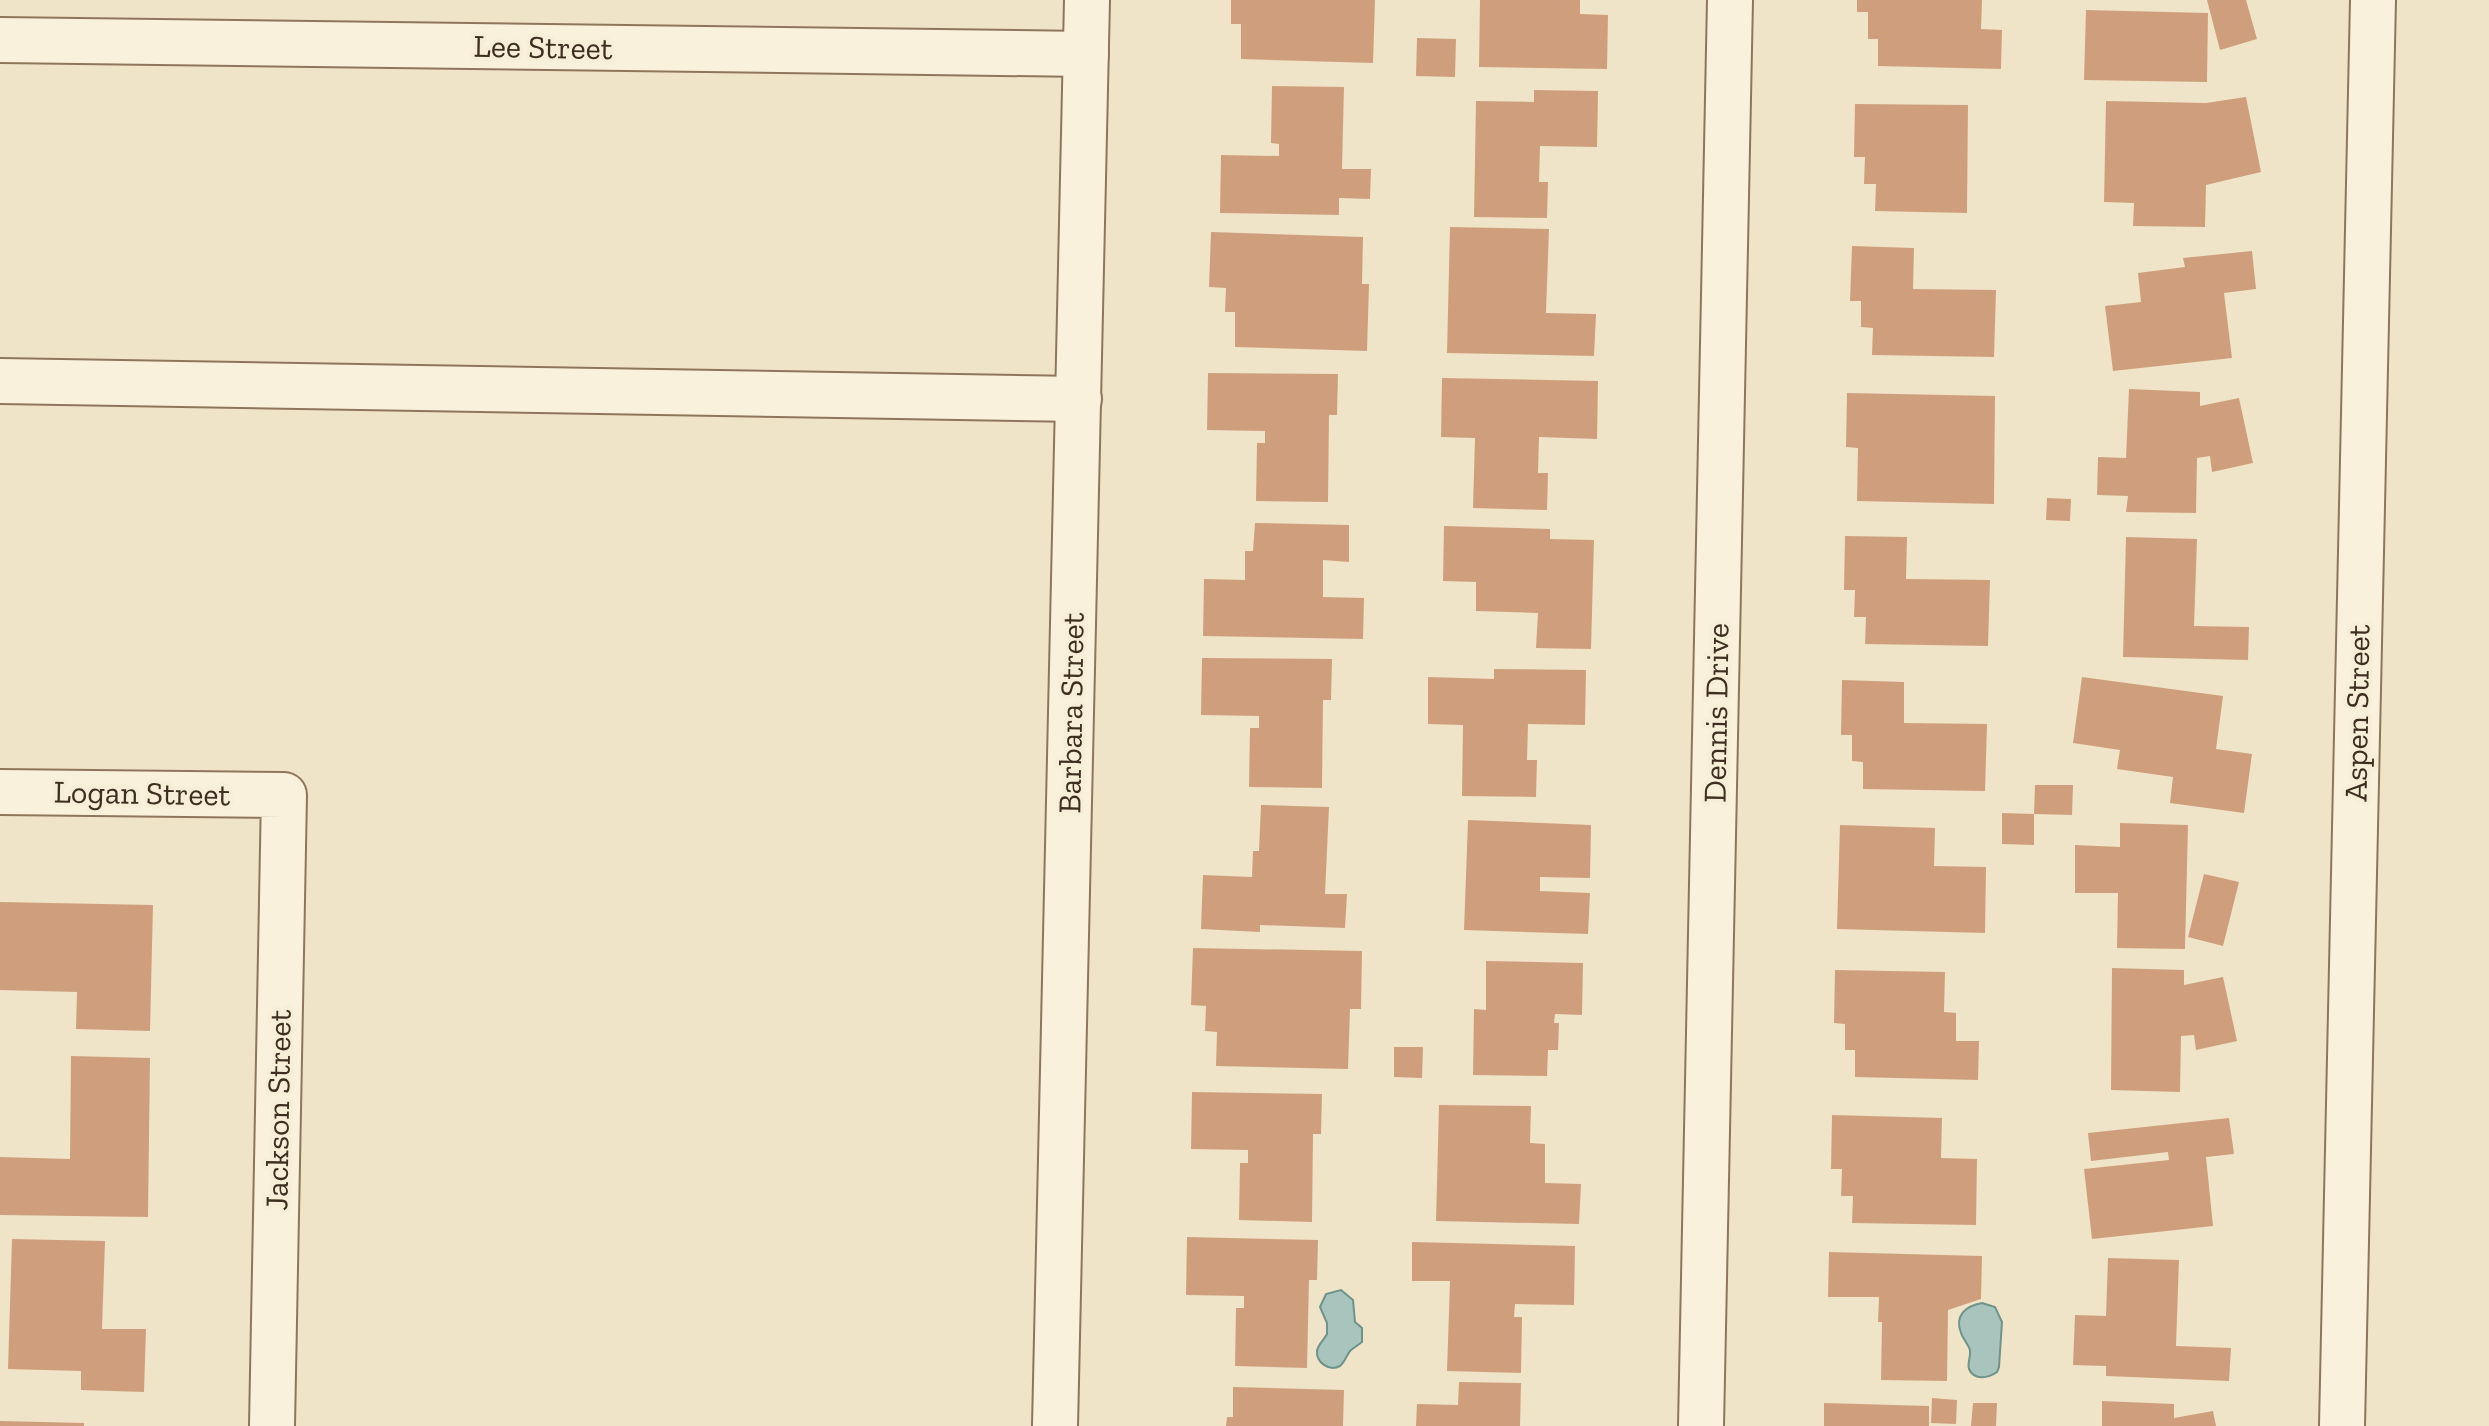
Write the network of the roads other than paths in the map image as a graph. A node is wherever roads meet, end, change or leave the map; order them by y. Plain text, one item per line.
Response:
1 (1087, 0) edge
2 (1730, 0) edge
3 (2373, 0) edge
4 (0, 40) edge
5 (1086, 54) junction
6 (0, 381) edge
7 (1079, 399) junction
8 (0, 792) edge
9 (284, 795) joint
10 (272, 1426) edge
11 (1055, 1426) edge
12 (1701, 1426) edge
13 (2342, 1426) edge

1 - 5 street, Barbara Street
2 - 12 street, Dennis Drive
3 - 13 street, Aspen Street
4 - 5 street, Lee Street
5 - 7 street, Barbara Street
6 - 7 street
7 - 11 street, Barbara Street
8 - 9 street, Logan Street
9 - 10 street, Jackson Street

